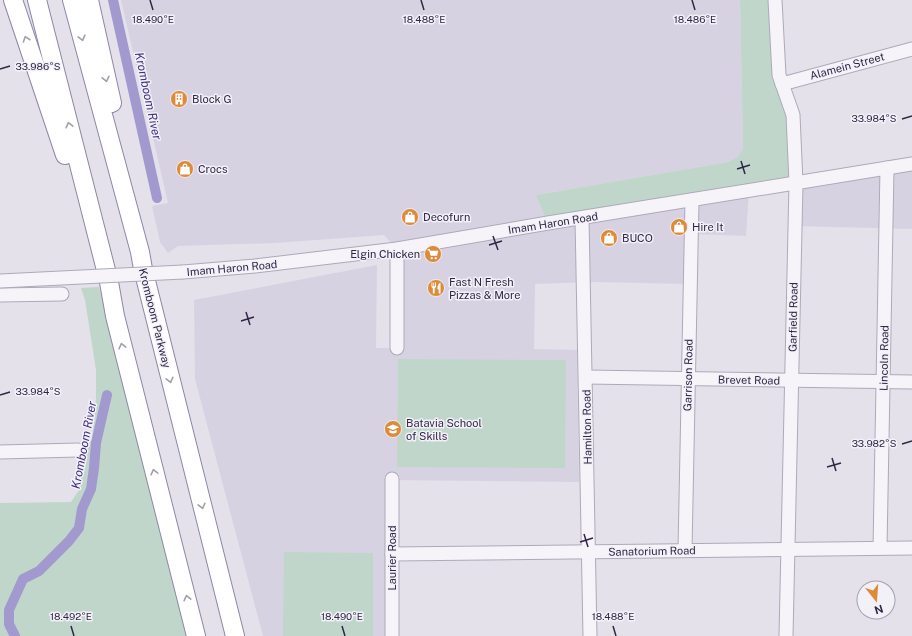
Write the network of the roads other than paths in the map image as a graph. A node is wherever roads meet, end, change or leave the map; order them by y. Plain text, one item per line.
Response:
1 (13, 0) edge
2 (37, 0) edge
3 (72, 0) edge
4 (89, 0) edge
5 (775, 0) edge
6 (912, 49) edge
7 (782, 84) junction
8 (912, 164) edge
9 (887, 168) junction
10 (796, 183) junction
11 (692, 200) junction
12 (582, 218) junction
13 (398, 249) junction
14 (140, 252) junction
15 (0, 281) edge
16 (62, 294) dead end
17 (0, 295) edge
18 (115, 316) junction
19 (398, 348) dead end
20 (586, 377) junction
21 (688, 378) junction
22 (791, 381) junction
23 (884, 382) junction
24 (912, 382) edge
25 (78, 450) dead end
26 (0, 452) edge
27 (392, 480) dead end
28 (880, 548) junction
29 (912, 548) edge
30 (788, 549) junction
31 (685, 550) junction
32 (588, 551) junction
33 (392, 554) junction
34 (196, 636) edge
35 (235, 636) edge
36 (392, 636) edge
37 (590, 636) edge
38 (786, 636) edge

18 -> 1 highway
18 -> 2 highway
3 -> 14 highway, Kromboom Parkway
4 -> 14 highway
5 - 7 street, Garfield Road
6 - 7 street, Alamein Street
7 - 10 street, Garfield Road
8 - 9 street, Imam Haron Road
9 - 10 street, Imam Haron Road
9 - 23 street, Lincoln Road
10 - 11 street, Imam Haron Road
10 - 22 street, Garfield Road
11 - 12 street, Imam Haron Road
11 - 21 street, Garrison Road
12 - 13 street, Imam Haron Road
12 - 20 street, Hamilton Road
13 - 15 street, Imam Haron Road, bridge
13 - 19 street
14 -> 35 highway, Kromboom Parkway
16 - 17 street
34 -> 18 highway
20 - 21 street, Brevet Road
20 - 32 street, Hamilton Road
21 - 22 street, Brevet Road
21 - 31 street, Garrison Road
22 - 23 street, Brevet Road
22 - 30 street, Garfield Road
23 - 24 street, Brevet Road
23 - 28 street, Lincoln Road
25 - 26 street
27 - 33 street, Laurier Road
28 - 29 street, Sanatorium Road
28 - 30 street, Sanatorium Road
30 - 31 street, Sanatorium Road
30 - 38 street, Garfield Road
31 - 32 street, Sanatorium Road
32 - 33 street, Sanatorium Road
32 - 37 street, Hamilton Road
33 - 36 street, Laurier Road

